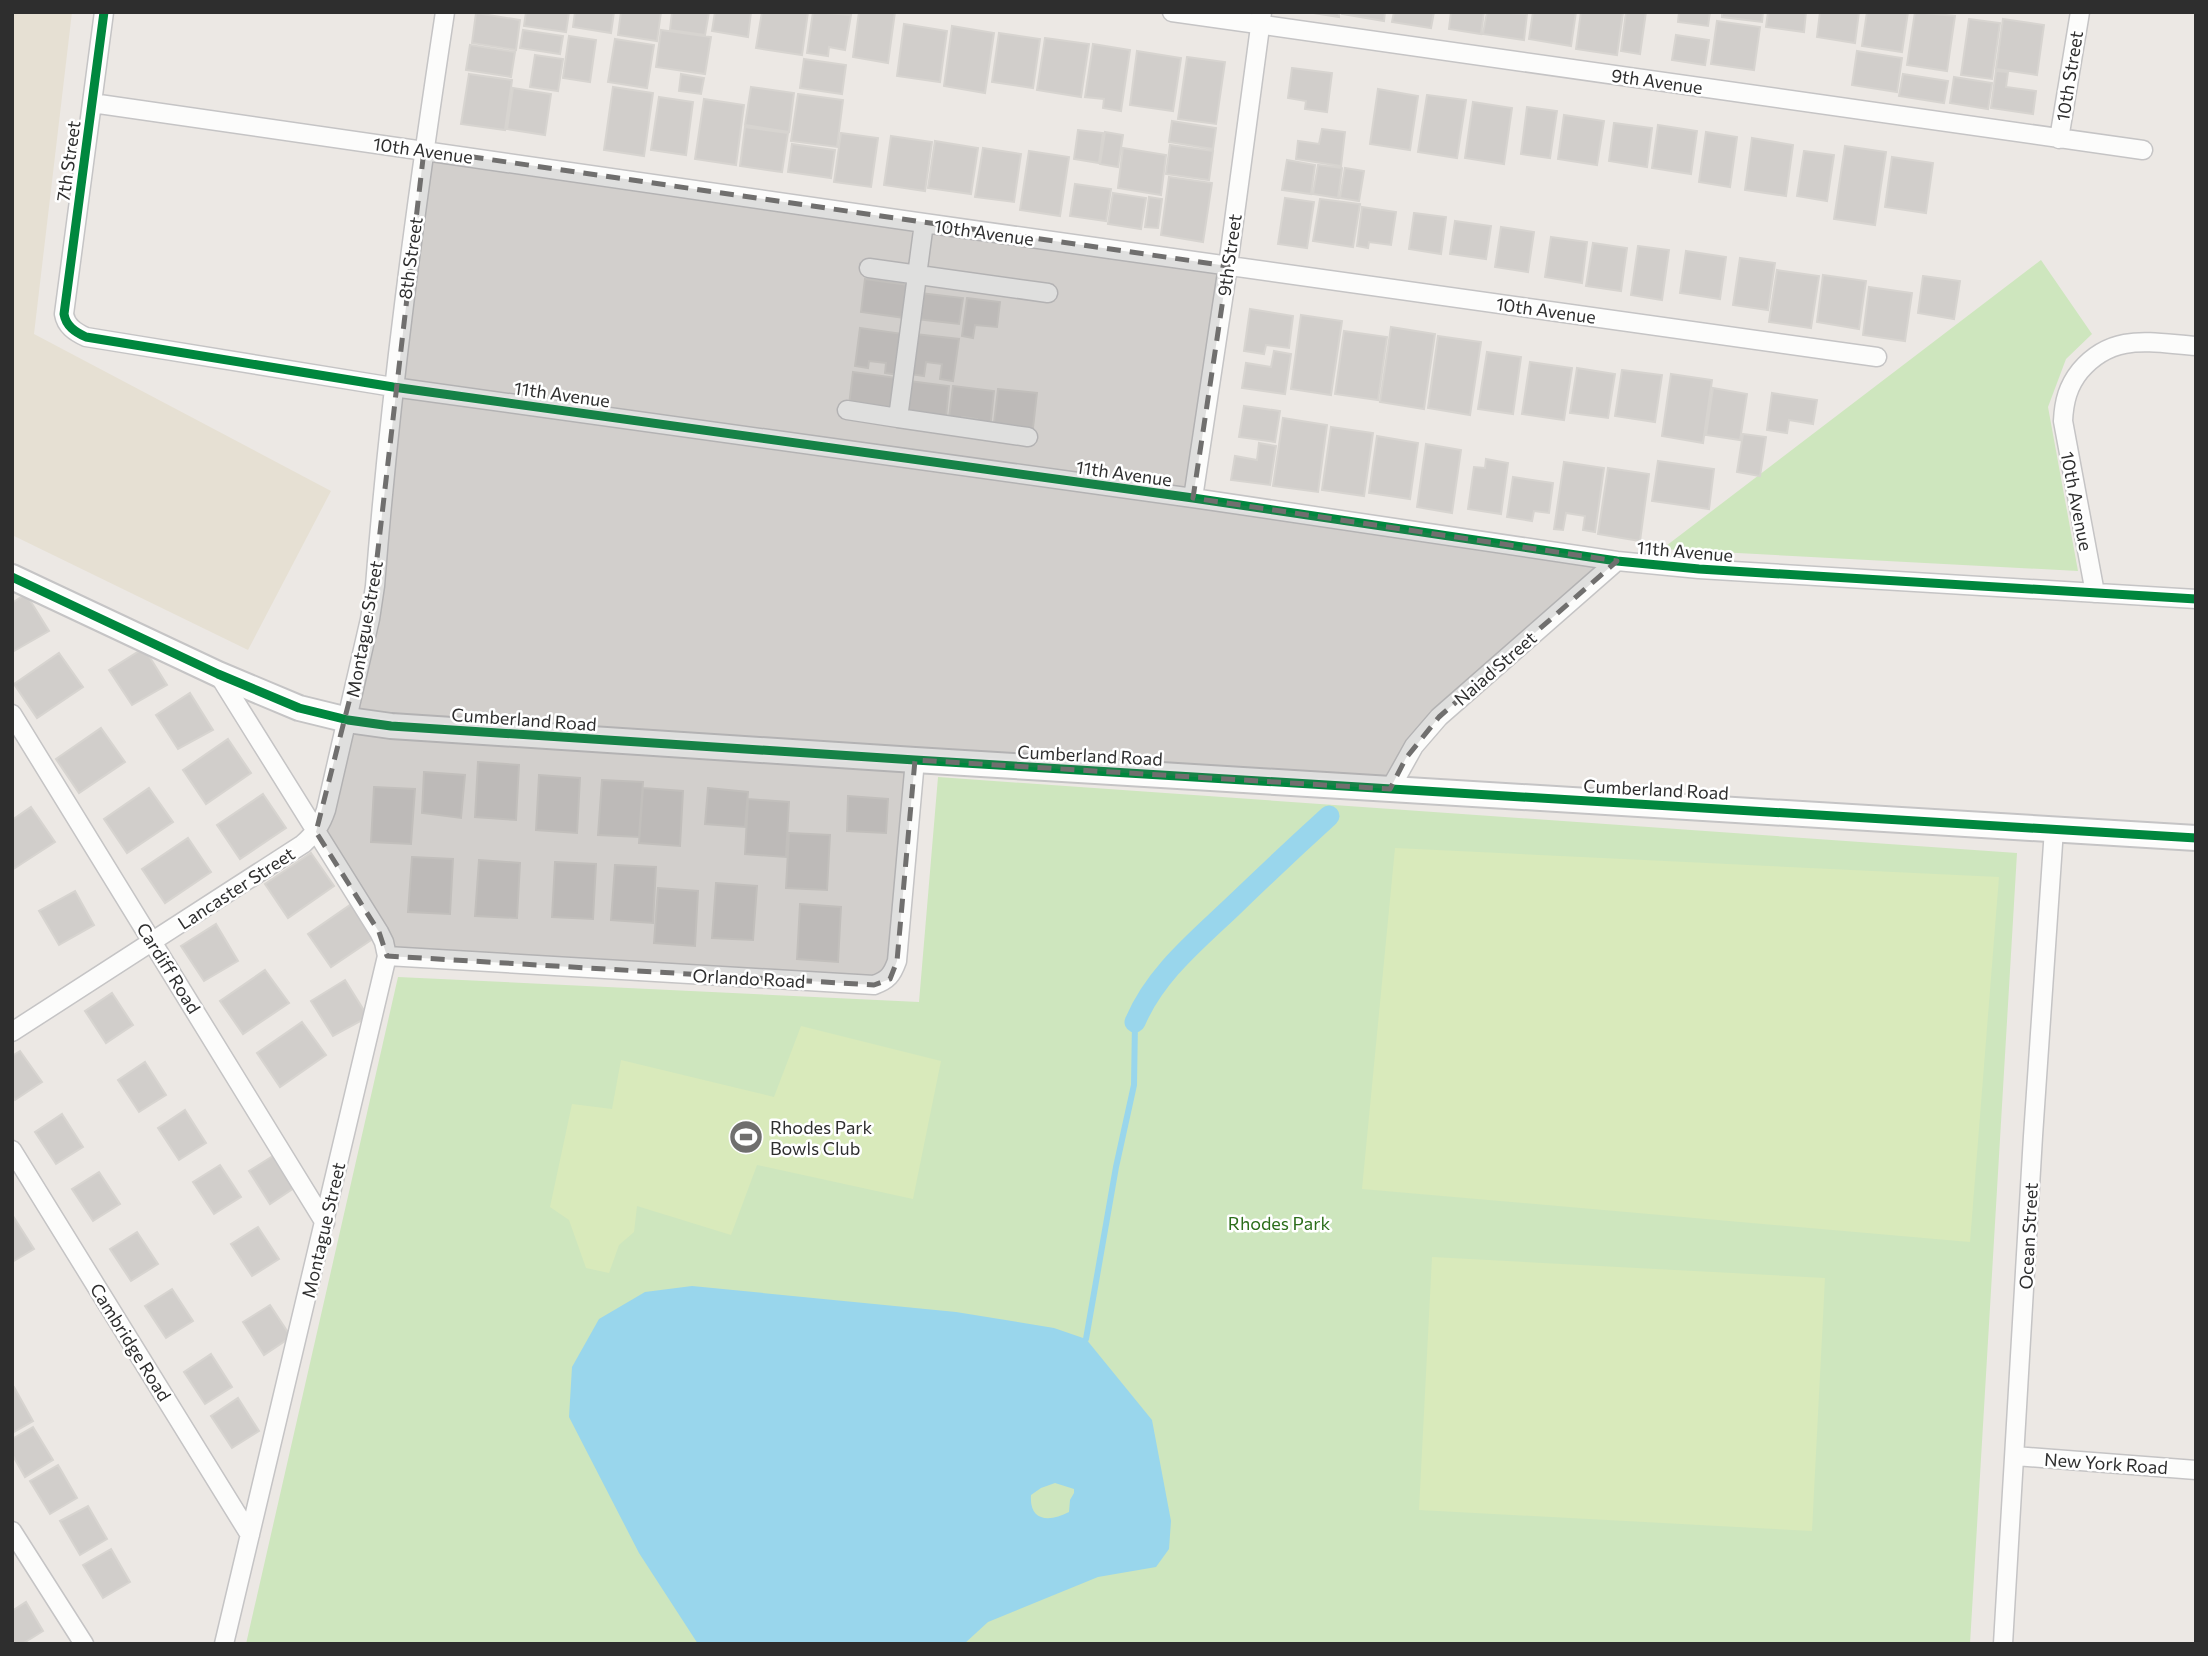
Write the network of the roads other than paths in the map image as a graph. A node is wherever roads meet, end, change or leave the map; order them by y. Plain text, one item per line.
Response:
1 (104, 12) edge
2 (445, 12) edge
3 (1172, 12) edge
4 (2080, 12) edge
5 (1261, 19) edge
6 (92, 103) junction
7 (2059, 139) junction
8 (424, 150) junction
9 (2143, 150) dead end
10 (925, 223) junction
11 (1228, 266) junction
12 (869, 268) dead end
13 (917, 275) junction
14 (1048, 293) dead end
15 (64, 314) joint
16 (2196, 346) edge
17 (1877, 357) dead end
18 (393, 387) junction
19 (847, 410) dead end
20 (898, 418) junction
21 (1028, 437) dead end
22 (1193, 498) junction
23 (382, 505) joint
24 (1617, 561) junction
25 (12, 577) edge
26 (2095, 593) junction
27 (2196, 599) edge
28 (218, 674) junction
29 (12, 714) edge
30 (348, 720) junction
31 (915, 760) junction
32 (1391, 789) junction
33 (2054, 829) junction
34 (316, 832) junction
35 (2196, 838) edge
36 (153, 942) junction
37 (387, 956) junction
38 (12, 1032) edge
39 (12, 1150) edge
40 (325, 1223) junction
41 (2015, 1456) junction
42 (2196, 1470) edge
43 (12, 1531) edge
44 (250, 1535) junction
45 (84, 1644) edge
46 (224, 1644) edge
47 (2003, 1644) edge

1 - 6 street, 7th Street
2 - 8 street, 8th Street
3 - 5 street, 9th Avenue
4 - 7 street, 10th Street
5 - 7 street, 9th Avenue
5 - 11 street, 9th Street
6 - 8 street, 10th Avenue
6 - 15 street, 7th Street
7 - 9 street, 9th Avenue
8 - 10 street, 10th Avenue
8 - 18 street, 8th Street
10 - 11 street, 10th Avenue
10 - 13 street
11 - 17 street, 10th Avenue
11 - 22 street, 9th Street
12 - 13 street
13 - 14 street
13 - 20 street
15 - 18 street, 11th Avenue
16 - 26 street, 10th Avenue
18 - 22 street, 11th Avenue
18 - 23 street, 8th Street
19 - 20 street
20 - 21 street
22 - 24 street, 11th Avenue
23 - 30 street, Montague Street
24 - 26 street, 11th Avenue
24 - 32 street, Naiad Street
25 - 28 street, Cumberland Road
26 - 27 street, 11th Avenue
28 - 30 street, Cumberland Road
28 - 34 street
29 - 36 street, Cardiff Road
30 - 31 street, Cumberland Road
30 - 34 street, Montague Street
31 - 32 street, Cumberland Road
31 - 37 street, Orlando Road
32 - 33 street, Cumberland Road
33 - 35 street, Cumberland Road
33 - 41 street, Ocean Street
34 - 36 street, Lancaster Street
34 - 37 street
36 - 38 street, Lancaster Street
36 - 40 street, Cardiff Road
37 - 40 street, Montague Street
39 - 44 street, Cambridge Road
40 - 44 street, Montague Street
41 - 42 street, New York Road
41 - 47 street, Ocean Street
43 - 45 street
44 - 46 street, Montague Street

